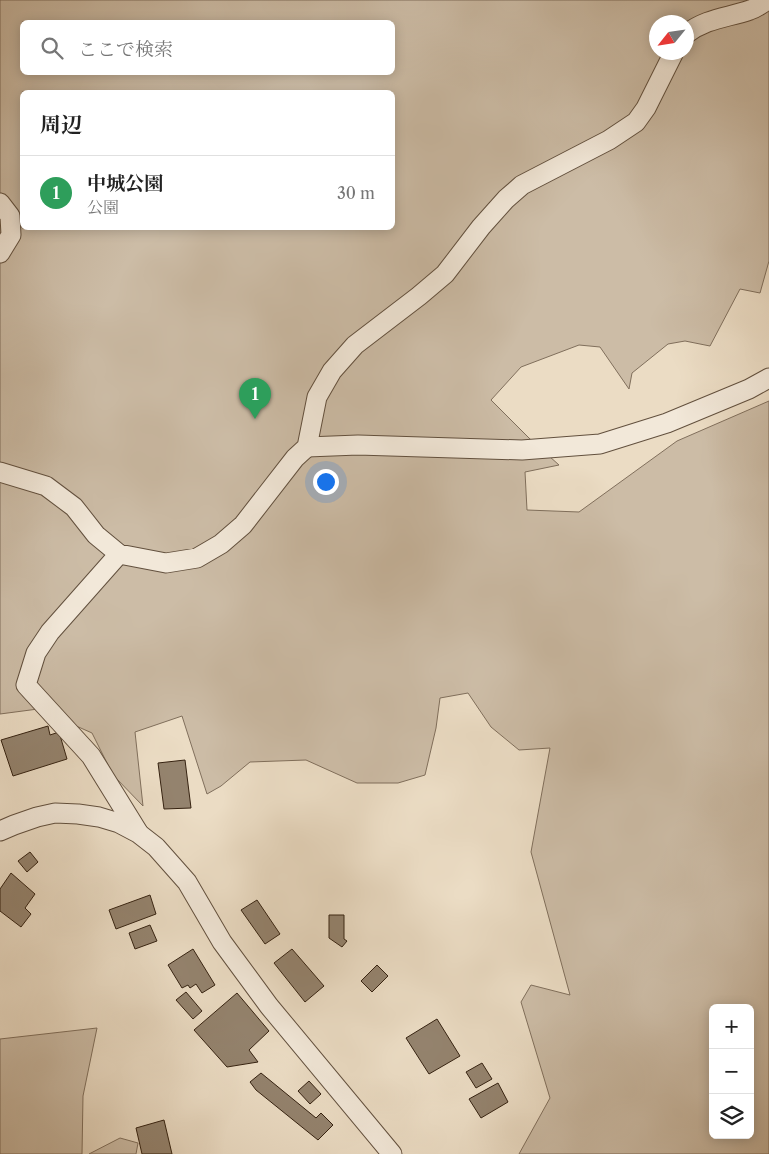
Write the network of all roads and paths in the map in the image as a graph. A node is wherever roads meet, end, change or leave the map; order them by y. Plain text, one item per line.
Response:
1 (768, 0) edge
2 (694, 28) edge
3 (670, 60) edge
4 (0, 203) edge
5 (0, 253) edge
6 (769, 378) edge
7 (307, 447) junction
8 (0, 472) edge
9 (119, 554) junction
10 (0, 831) edge
11 (138, 833) junction
12 (392, 1154) edge

1 - 2 street
3 - 7 street
4 - 5 street
6 - 7 street
7 - 9 street
8 - 9 street
9 - 11 street
10 - 11 street
11 - 12 street

